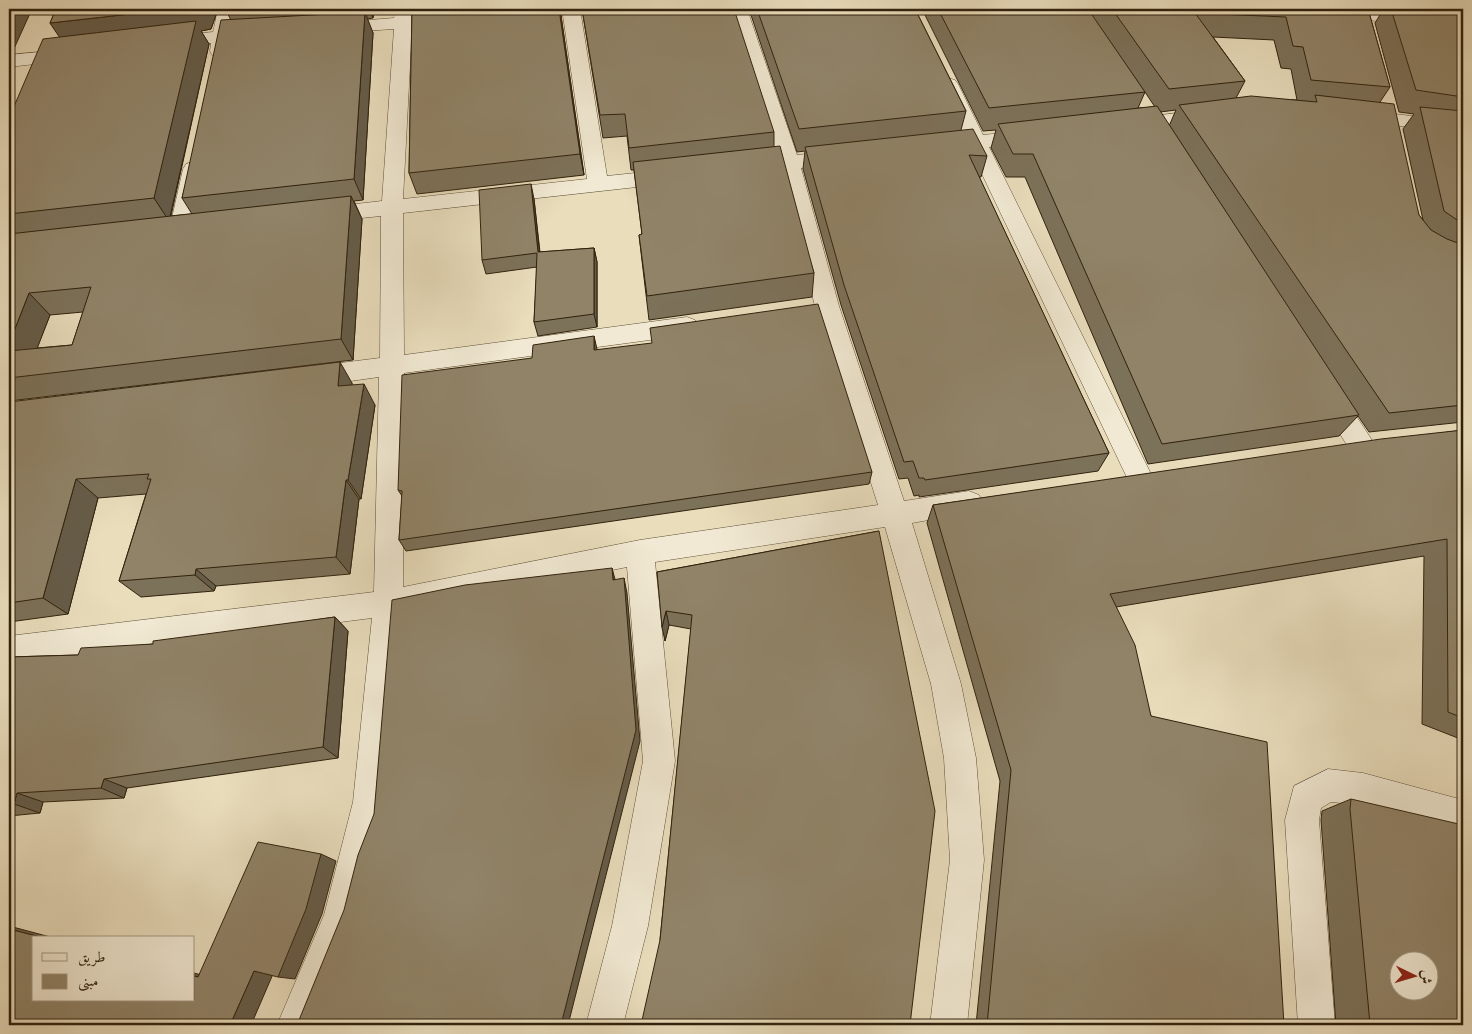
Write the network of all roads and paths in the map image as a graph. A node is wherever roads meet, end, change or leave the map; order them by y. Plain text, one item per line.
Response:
1 (227, 9) edge
2 (571, 9) edge
3 (738, 9) edge
4 (1316, 9) edge
5 (403, 16) edge
6 (440, 19) edge
7 (1463, 26) edge
8 (317, 29) edge
9 (270, 32) edge
10 (222, 35) junction
11 (156, 44) edge
12 (54, 49) junction
13 (89, 52) edge
14 (9, 61) edge
15 (938, 62) edge
16 (214, 72) edge
17 (44, 75) edge
18 (1230, 112) edge
19 (1342, 114) edge
20 (1104, 128) edge
21 (1463, 128) edge
22 (1055, 133) edge
23 (977, 142) junction
24 (198, 147) edge
25 (918, 148) edge
26 (858, 155) edge
27 (789, 163) junction
28 (732, 169) edge
29 (693, 174) edge
30 (598, 184) junction
31 (392, 206) junction
32 (306, 217) edge
33 (180, 231) edge
34 (709, 322) edge
35 (392, 367) junction
36 (1318, 379) edge
37 (284, 380) edge
38 (1389, 442) edge
39 (1361, 445) junction
40 (1332, 449) edge
41 (1169, 474) edge
42 (1140, 478) junction
43 (1110, 482) edge
44 (993, 500) edge
45 (895, 514) junction
46 (640, 552) junction
47 (388, 603) junction
48 (9, 650) edge
49 (1463, 816) edge
50 (296, 1025) edge
51 (605, 1025) edge
52 (949, 1025) edge
53 (1316, 1025) edge

1 - 10 street
2 - 30 street
3 - 27 street
4 - 7 street
5 - 6 street
5 - 8 street
5 - 31 street
9 - 10 street
10 - 11 street
10 - 16 street
12 - 13 street
12 - 14 street
12 - 17 street
15 - 23 street
18 - 20 street
19 - 21 street
22 - 23 street
23 - 25 street
23 - 42 street
24 - 33 street
26 - 27 street
27 - 28 street
27 - 45 street
29 - 30 street
30 - 31 street
31 - 32 street
31 - 35 street
34 - 35 street
35 - 37 street
35 - 47 street
36 - 39 street
38 - 39 street
39 - 40 street
41 - 42 street
42 - 43 street
44 - 45 street
45 - 46 street
45 - 52 street
46 - 47 street
46 - 51 street
47 - 48 street
47 - 50 street
49 - 53 street

